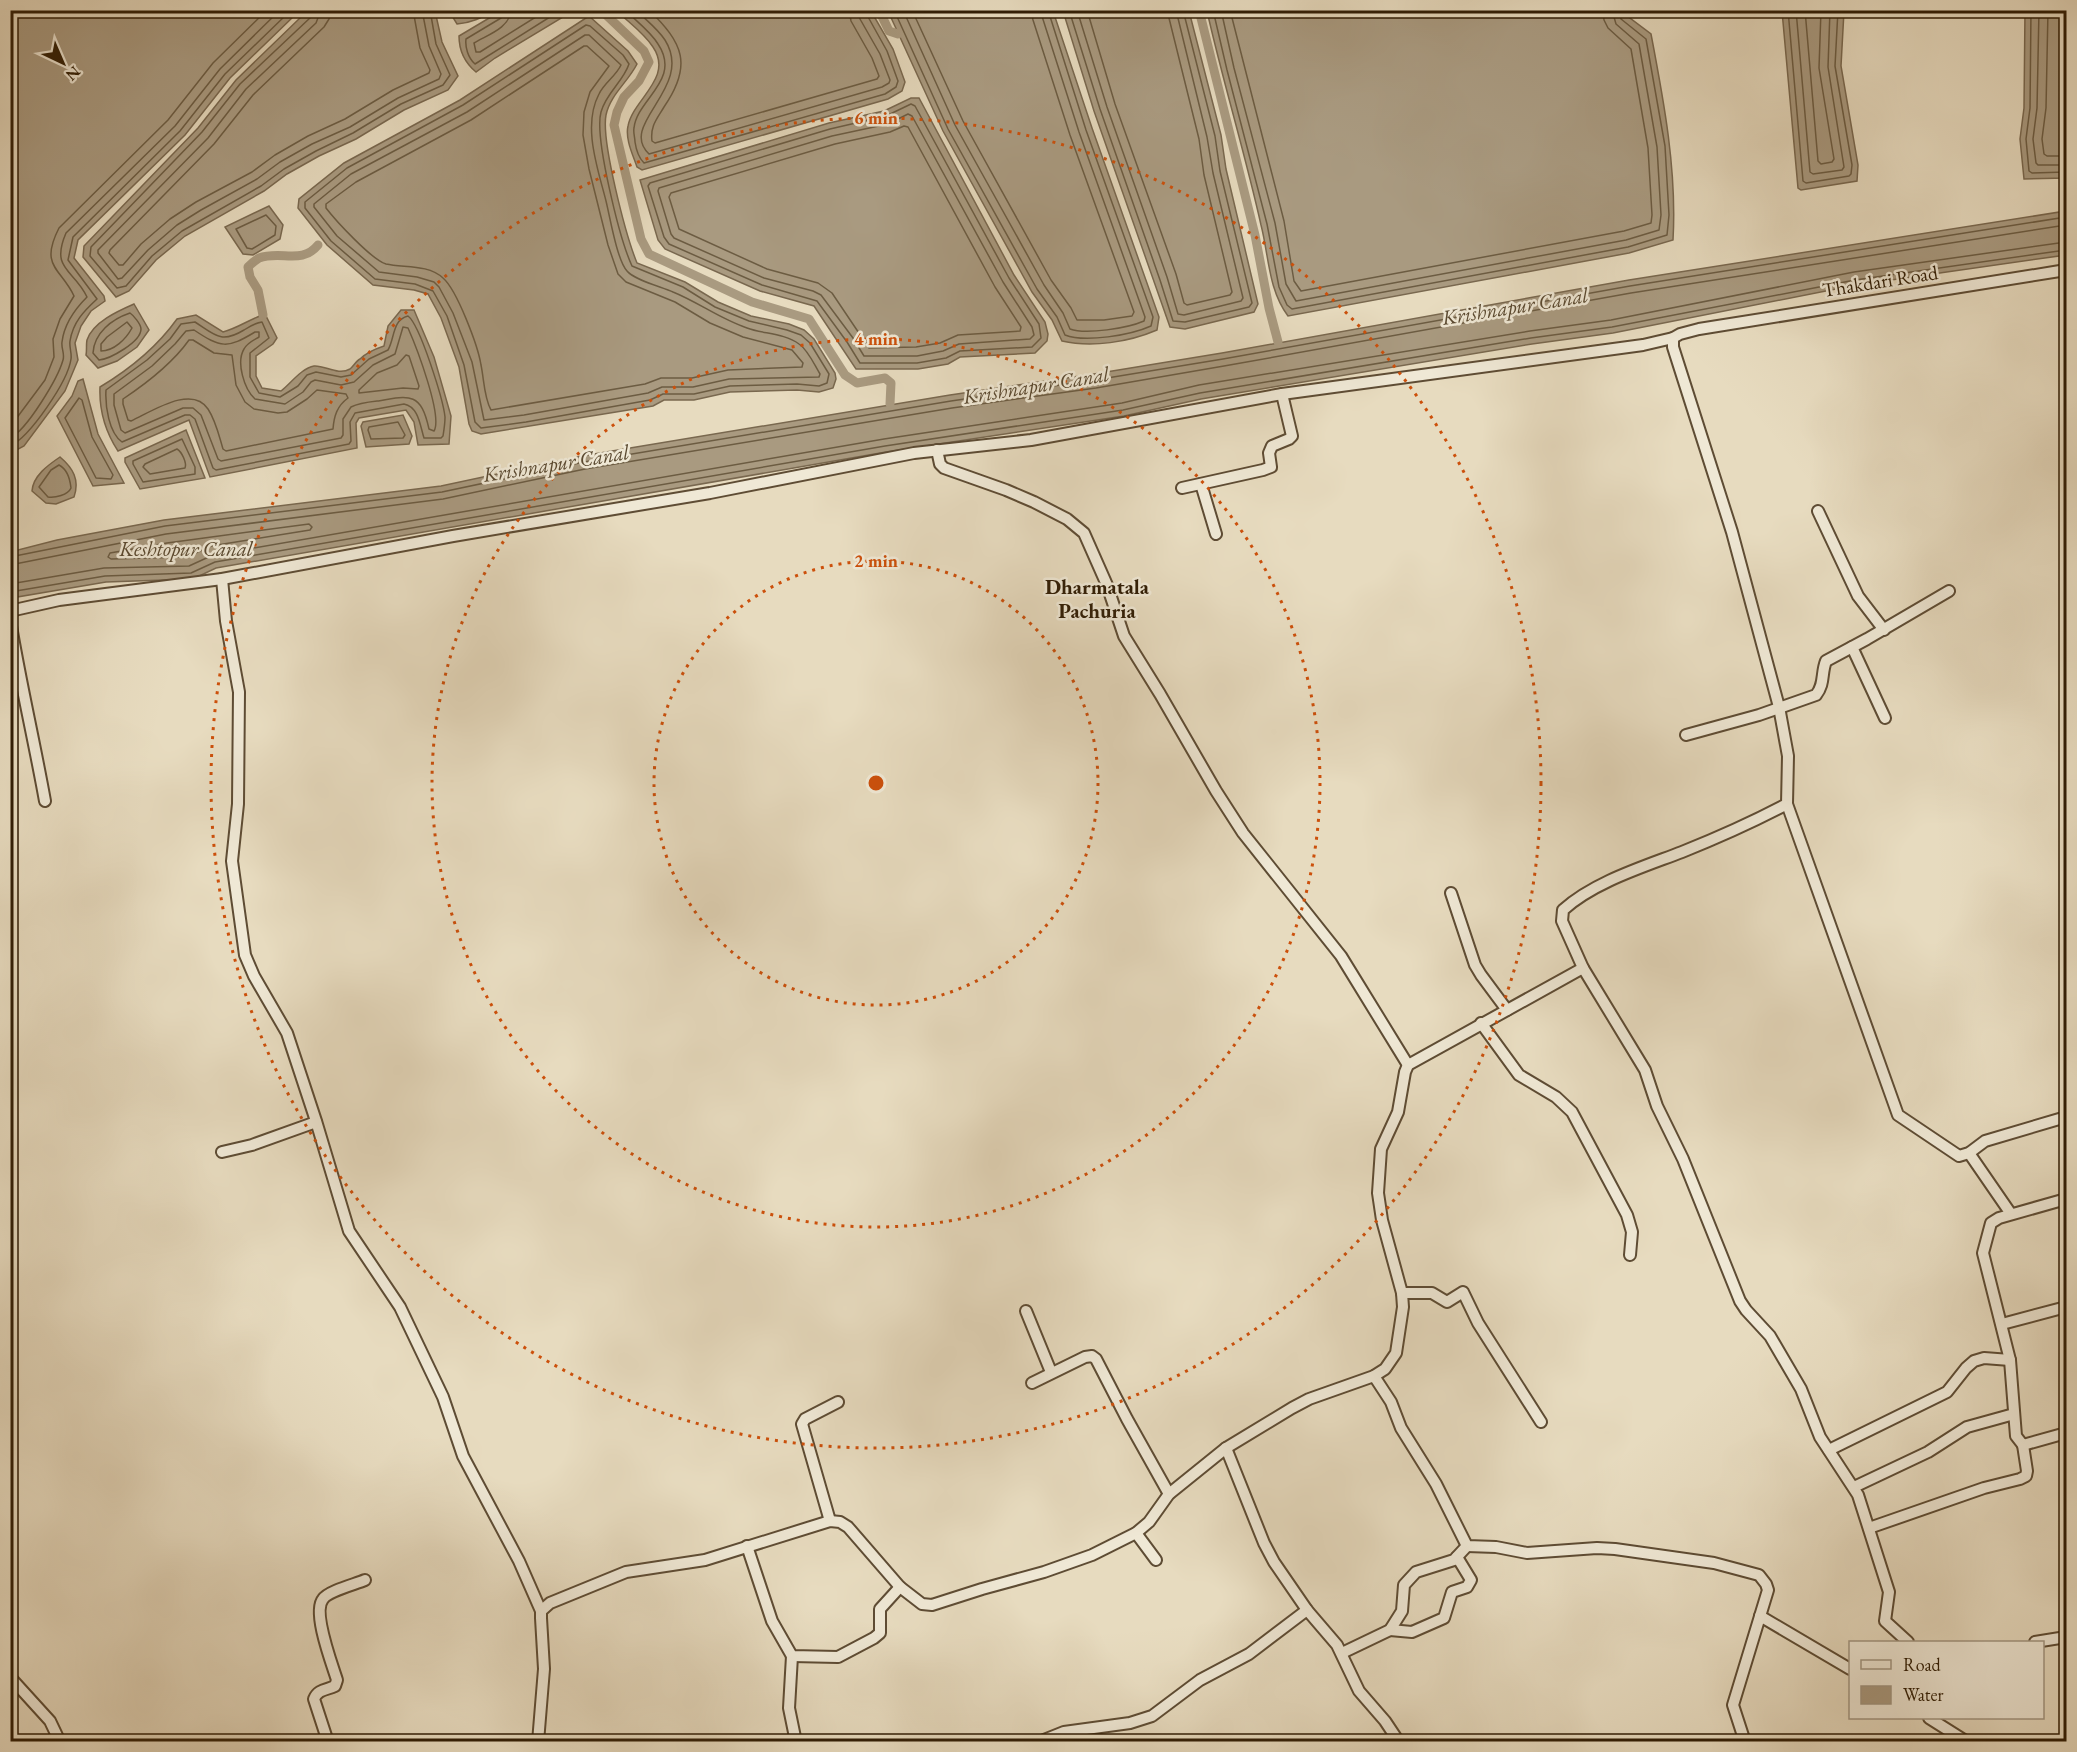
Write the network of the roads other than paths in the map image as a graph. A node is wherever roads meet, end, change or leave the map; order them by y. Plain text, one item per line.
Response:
1 (2067, 270) edge
2 (1672, 339) junction
3 (1282, 394) junction
4 (937, 450) junction
5 (1201, 484) junction
6 (1182, 488) dead end
7 (1818, 511) dead end
8 (1216, 534) dead end
9 (222, 579) junction
10 (1949, 591) dead end
11 (10, 611) edge
12 (10, 620) edge
13 (1884, 630) junction
14 (1852, 647) junction
15 (1779, 708) junction
16 (1885, 718) dead end
17 (1686, 735) dead end
18 (45, 801) dead end
19 (1786, 804) junction
20 (1451, 893) dead end
21 (1583, 968) junction
22 (1507, 1010) junction
23 (1481, 1023) junction
24 (1408, 1065) junction
25 (2067, 1117) edge
26 (316, 1122) junction
27 (222, 1152) dead end
28 (1970, 1154) junction
29 (2067, 1199) edge
30 (2011, 1214) junction
31 (1630, 1255) dead end
32 (1402, 1293) junction
33 (2067, 1307) edge
34 (1026, 1311) dead end
35 (2002, 1324) junction
36 (2010, 1360) junction
37 (1051, 1372) junction
38 (1374, 1376) junction
39 (1032, 1383) dead end
40 (838, 1402) dead end
41 (2013, 1414) junction
42 (1541, 1422) dead end
43 (2067, 1433) edge
44 (2023, 1445) junction
45 (1226, 1448) junction
46 (1829, 1450) junction
47 (1854, 1487) junction
48 (1169, 1494) junction
49 (830, 1521) junction
50 (1869, 1528) junction
51 (1136, 1533) junction
52 (747, 1546) junction
53 (1467, 1546) junction
54 (1457, 1557) junction
55 (1156, 1560) dead end
56 (365, 1580) dead end
57 (900, 1587) junction
58 (1306, 1610) junction
59 (542, 1611) junction
60 (1760, 1616) junction
61 (1390, 1630) junction
62 (2067, 1637) edge
63 (1907, 1641) edge
64 (2041, 1641) edge
65 (1342, 1653) junction
66 (792, 1656) junction
67 (1849, 1668) edge
68 (10, 1677) edge
69 (1931, 1719) edge
70 (60, 1742) edge
71 (328, 1742) edge
72 (538, 1742) edge
73 (796, 1742) edge
74 (1039, 1742) edge
75 (1399, 1742) edge
76 (1745, 1742) edge
77 (1967, 1742) edge

1 - 2 street, Thakdari Road
2 - 3 street, Thakdari Road
2 - 15 street
3 - 4 street, Thakdari Road
3 - 5 street
4 - 9 street, Thakdari Road
4 - 24 street
5 - 6 street
5 - 8 street
7 - 13 street
9 - 11 street, Thakdari Road
9 - 26 street
10 - 13 street
12 - 18 street
13 - 14 street
14 - 15 street
14 - 16 street
15 - 17 street
15 - 19 street
19 - 21 street
19 - 28 street
20 - 22 street
21 - 22 street
21 - 46 street
22 - 23 street
23 - 24 street
23 - 31 street
24 - 32 street
25 - 28 street
26 - 27 street
26 - 59 street
28 - 30 street
29 - 30 street
30 - 35 street
32 - 38 street
32 - 42 street
33 - 35 street
34 - 37 street
35 - 36 street
36 - 41 street
36 - 46 street
37 - 39 street
37 - 48 street
38 - 45 street
38 - 53 street
40 - 49 street
41 - 44 street
41 - 47 street
43 - 44 street
44 - 50 street
45 - 48 street
45 - 58 street
46 - 47 street
47 - 50 street
48 - 51 street
49 - 52 street
49 - 57 street
50 - 63 street
51 - 55 street
51 - 57 street
52 - 59 street
52 - 66 street
53 - 54 street
53 - 60 street
54 - 61 street
54 - 61 street
56 - 71 street
57 - 66 street
58 - 65 street
58 - 74 street
59 - 72 street
60 - 67 street
60 - 76 street
61 - 65 street
62 - 64 street
65 - 75 street
66 - 73 street
68 - 70 street
69 - 77 street

